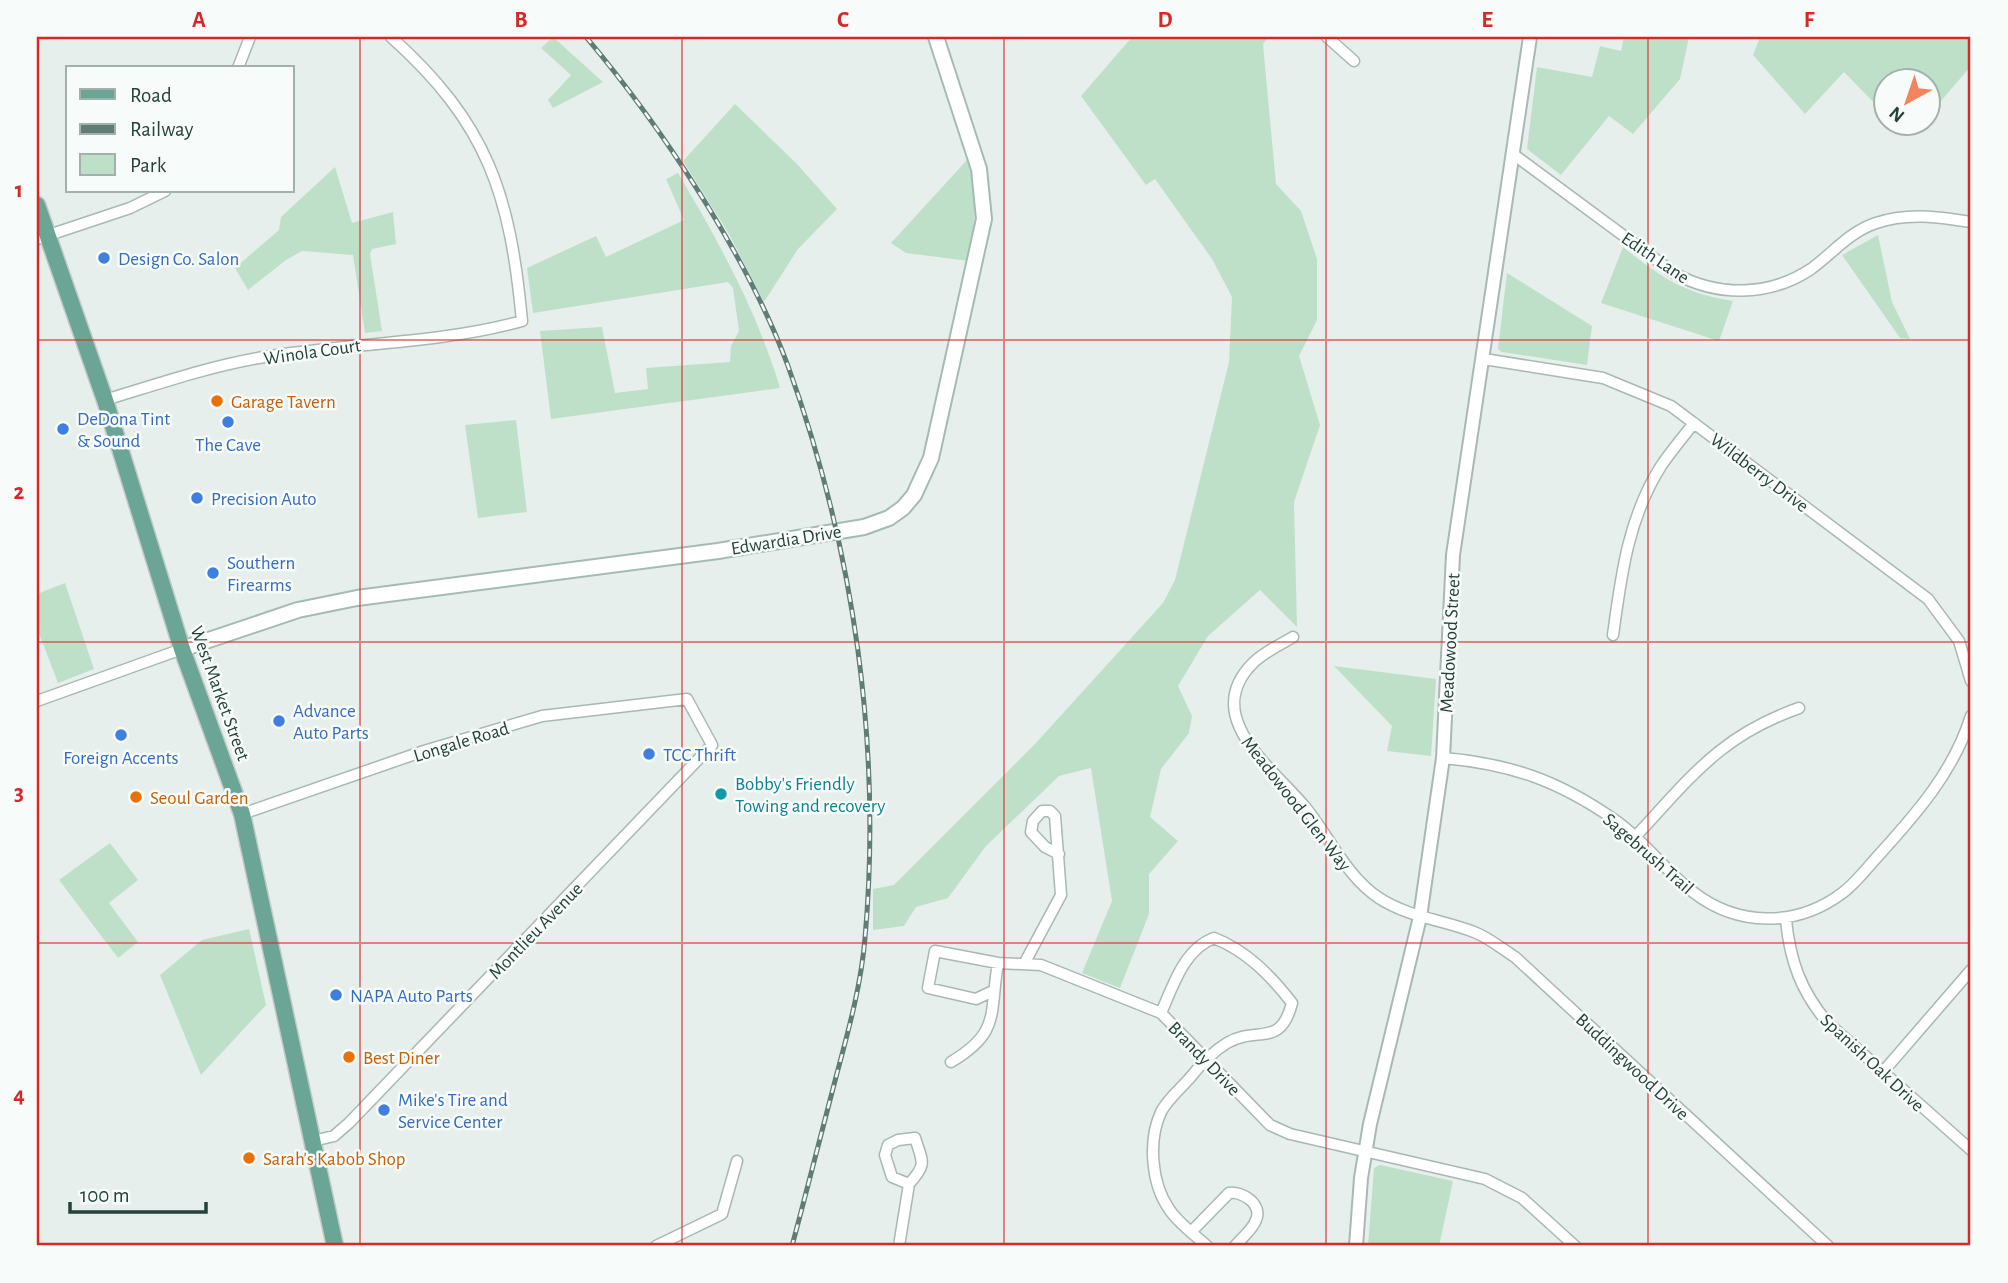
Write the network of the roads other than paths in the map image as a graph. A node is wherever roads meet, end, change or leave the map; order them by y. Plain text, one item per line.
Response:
1 (250, 37) edge
2 (391, 37) edge
3 (936, 37) edge
4 (1327, 37) edge
5 (1530, 37) edge
6 (1354, 61) dead end
7 (238, 66) edge
8 (1513, 154) junction
9 (164, 192) edge
10 (37, 205) edge
11 (1971, 222) edge
12 (43, 237) edge
13 (1484, 359) junction
14 (105, 400) junction
15 (1694, 423) junction
16 (1613, 635) dead end
17 (1293, 637) dead end
18 (182, 649) junction
19 (1971, 681) edge
20 (687, 699) joint
21 (37, 701) edge
22 (1799, 708) dead end
23 (1971, 716) edge
24 (1443, 758) junction
25 (242, 814) junction
26 (1636, 836) junction
27 (1059, 854) dead end
28 (1420, 917) junction
29 (1786, 920) junction
30 (998, 963) junction
31 (1024, 964) junction
32 (1971, 970) edge
33 (993, 991) junction
34 (1161, 1013) junction
35 (1206, 1058) junction
36 (951, 1062) dead end
37 (1882, 1073) junction
38 (313, 1141) junction
39 (1971, 1150) edge
40 (1366, 1151) junction
41 (737, 1161) dead end
42 (909, 1184) junction
43 (1192, 1231) junction
44 (335, 1246) edge
45 (656, 1246) edge
46 (899, 1246) edge
47 (1207, 1246) edge
48 (1235, 1246) edge
49 (1356, 1246) edge
50 (1575, 1246) edge
51 (1828, 1246) edge

1 - 7 street
2 - 14 street, Winola Court
3 - 18 main road, Edwardia Drive
4 - 6 street
5 - 8 street, Meadowood Street
8 - 11 street, Edith Lane
8 - 13 street, Meadowood Street
9 - 12 street
10 - 12 main road, West Market Street
12 - 14 main road, West Market Street
13 - 15 street, Wildberry Drive
13 - 24 street, Meadowood Street
14 - 18 main road, West Market Street
15 - 16 street
15 - 19 street, Wildberry Drive
17 - 28 street, Meadowood Glen Way
18 - 21 street
18 - 25 main road, West Market Street
20 - 25 street, Longale Road
20 - 38 street, Montlieu Avenue
22 - 26 street
23 - 29 street, Sagebrush Trail
24 - 26 street, Sagebrush Trail
24 - 28 street, Meadowood Street
25 - 38 main road, West Market Street
26 - 29 street, Sagebrush Trail
27 - 31 street
28 - 40 street, Meadowood Street
28 - 51 street, Buddingwood Drive
29 - 37 street, Spanish Oak Drive
30 - 31 street, Brandy Drive
30 - 33 street
30 - 33 street, Brandy Drive
31 - 34 street, Brandy Drive
32 - 37 street
33 - 36 street
34 - 35 street, Brandy Drive
34 - 35 street
35 - 40 street, Brandy Drive
35 - 43 street
37 - 39 street, Spanish Oak Drive
38 - 44 main road, West Market Street
40 - 49 street, Meadowood Street
40 - 50 street, Brandy Drive
41 - 45 street
42 - 42 street
42 - 46 street
43 - 47 street
43 - 48 street

